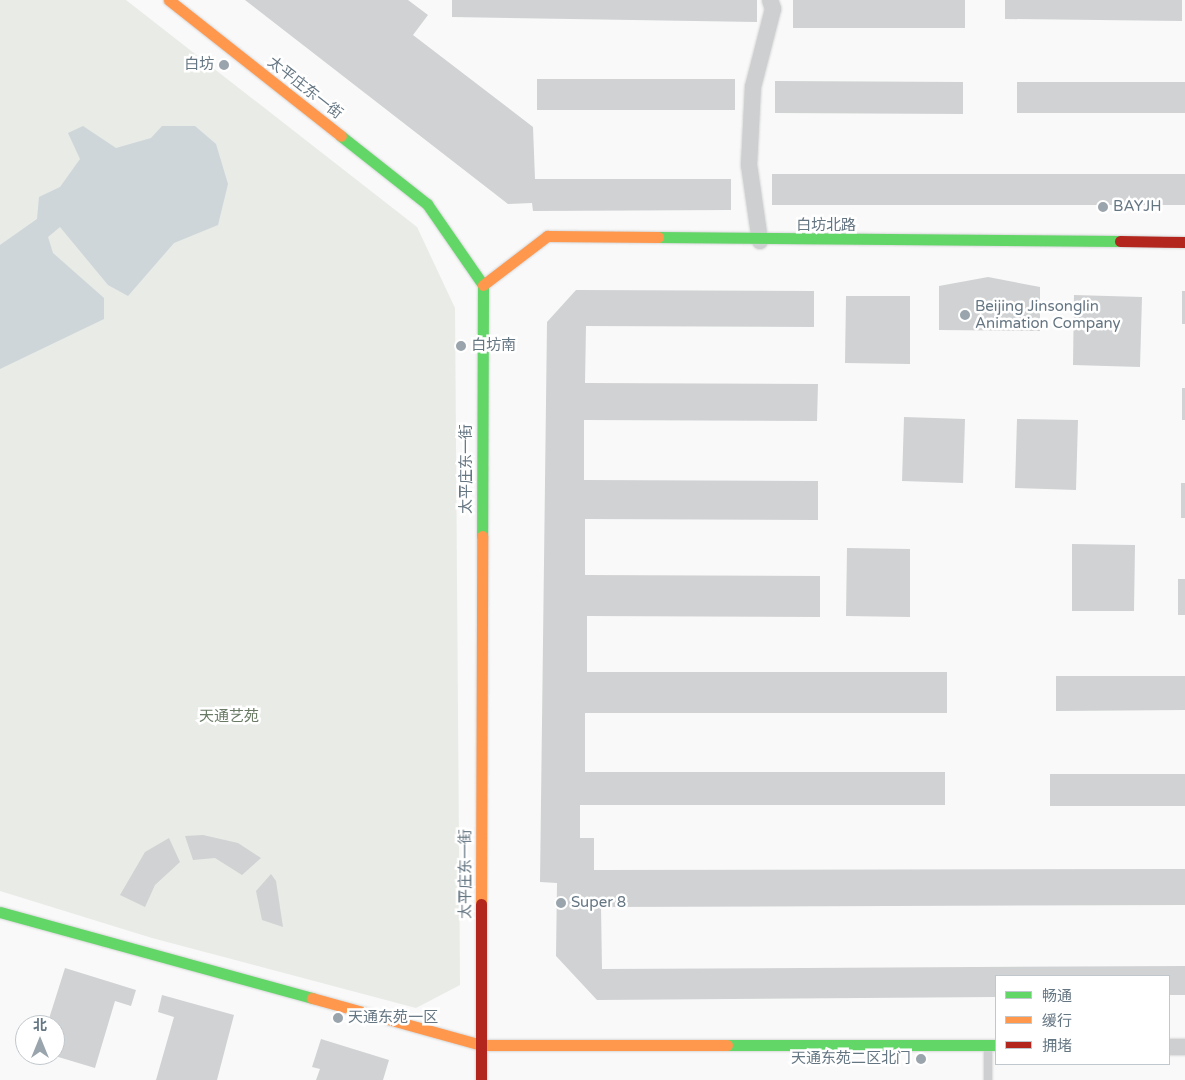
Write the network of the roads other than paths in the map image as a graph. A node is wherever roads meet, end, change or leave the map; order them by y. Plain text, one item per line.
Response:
1 (169, 0) edge
2 (770, 0) edge
3 (760, 241) junction
4 (1185, 242) edge
5 (483, 285) junction
6 (0, 912) edge
7 (481, 1045) junction
8 (992, 1046) edge
9 (1170, 1046) edge
10 (1185, 1047) edge
11 (481, 1080) edge
12 (988, 1080) edge

1 - 5 street, 太平庄东一街
2 - 3 street
3 - 4 street, 白坊北路
3 - 5 street, 白坊北路
5 - 7 street, 太平庄东一街
6 - 7 street
7 - 8 street
7 - 11 street, 太平庄东一街
8 - 12 lane
9 - 10 street

